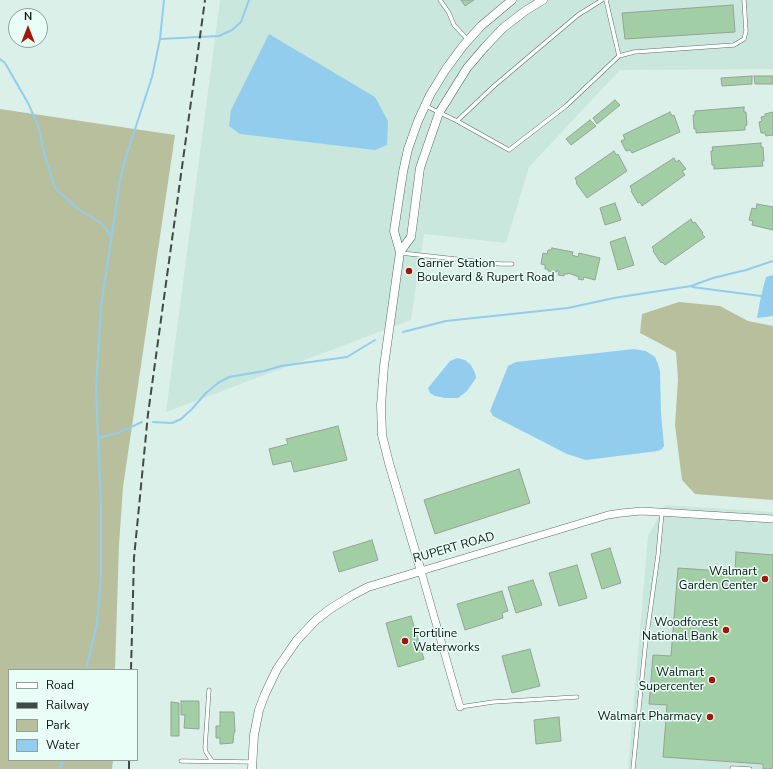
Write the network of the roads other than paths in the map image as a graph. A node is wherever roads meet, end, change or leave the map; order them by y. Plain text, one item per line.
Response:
1 (440, 0) edge
2 (512, 0) edge
3 (543, 0) edge
4 (602, 0) edge
5 (606, 0) edge
6 (744, 0) edge
7 (468, 40) junction
8 (619, 56) junction
9 (425, 106) junction
10 (439, 113) junction
11 (458, 121) junction
12 (400, 252) junction
13 (512, 264) dead end
14 (662, 512) junction
15 (773, 519) edge
16 (421, 571) junction
17 (209, 690) dead end
18 (577, 697) dead end
19 (460, 707) joint
20 (181, 761) dead end
21 (212, 761) junction
22 (252, 766) edge
23 (732, 768) edge
24 (633, 769) edge
25 (750, 769) edge

1 - 7 lane
2 - 7 street
3 - 10 street
4 - 11 lane
5 - 8 lane
6 - 8 lane
7 - 9 street
8 - 11 lane
9 - 10 lane
9 - 12 street
10 - 11 lane
10 - 12 street
12 - 13 lane
12 - 16 street
14 - 15 street, RUPERT ROAD
14 - 16 street, RUPERT ROAD
14 - 24 lane
16 - 19 street
16 - 22 street, RUPERT ROAD
17 - 21 lane
18 - 19 lane
20 - 21 lane
21 - 22 lane
23 - 25 lane

